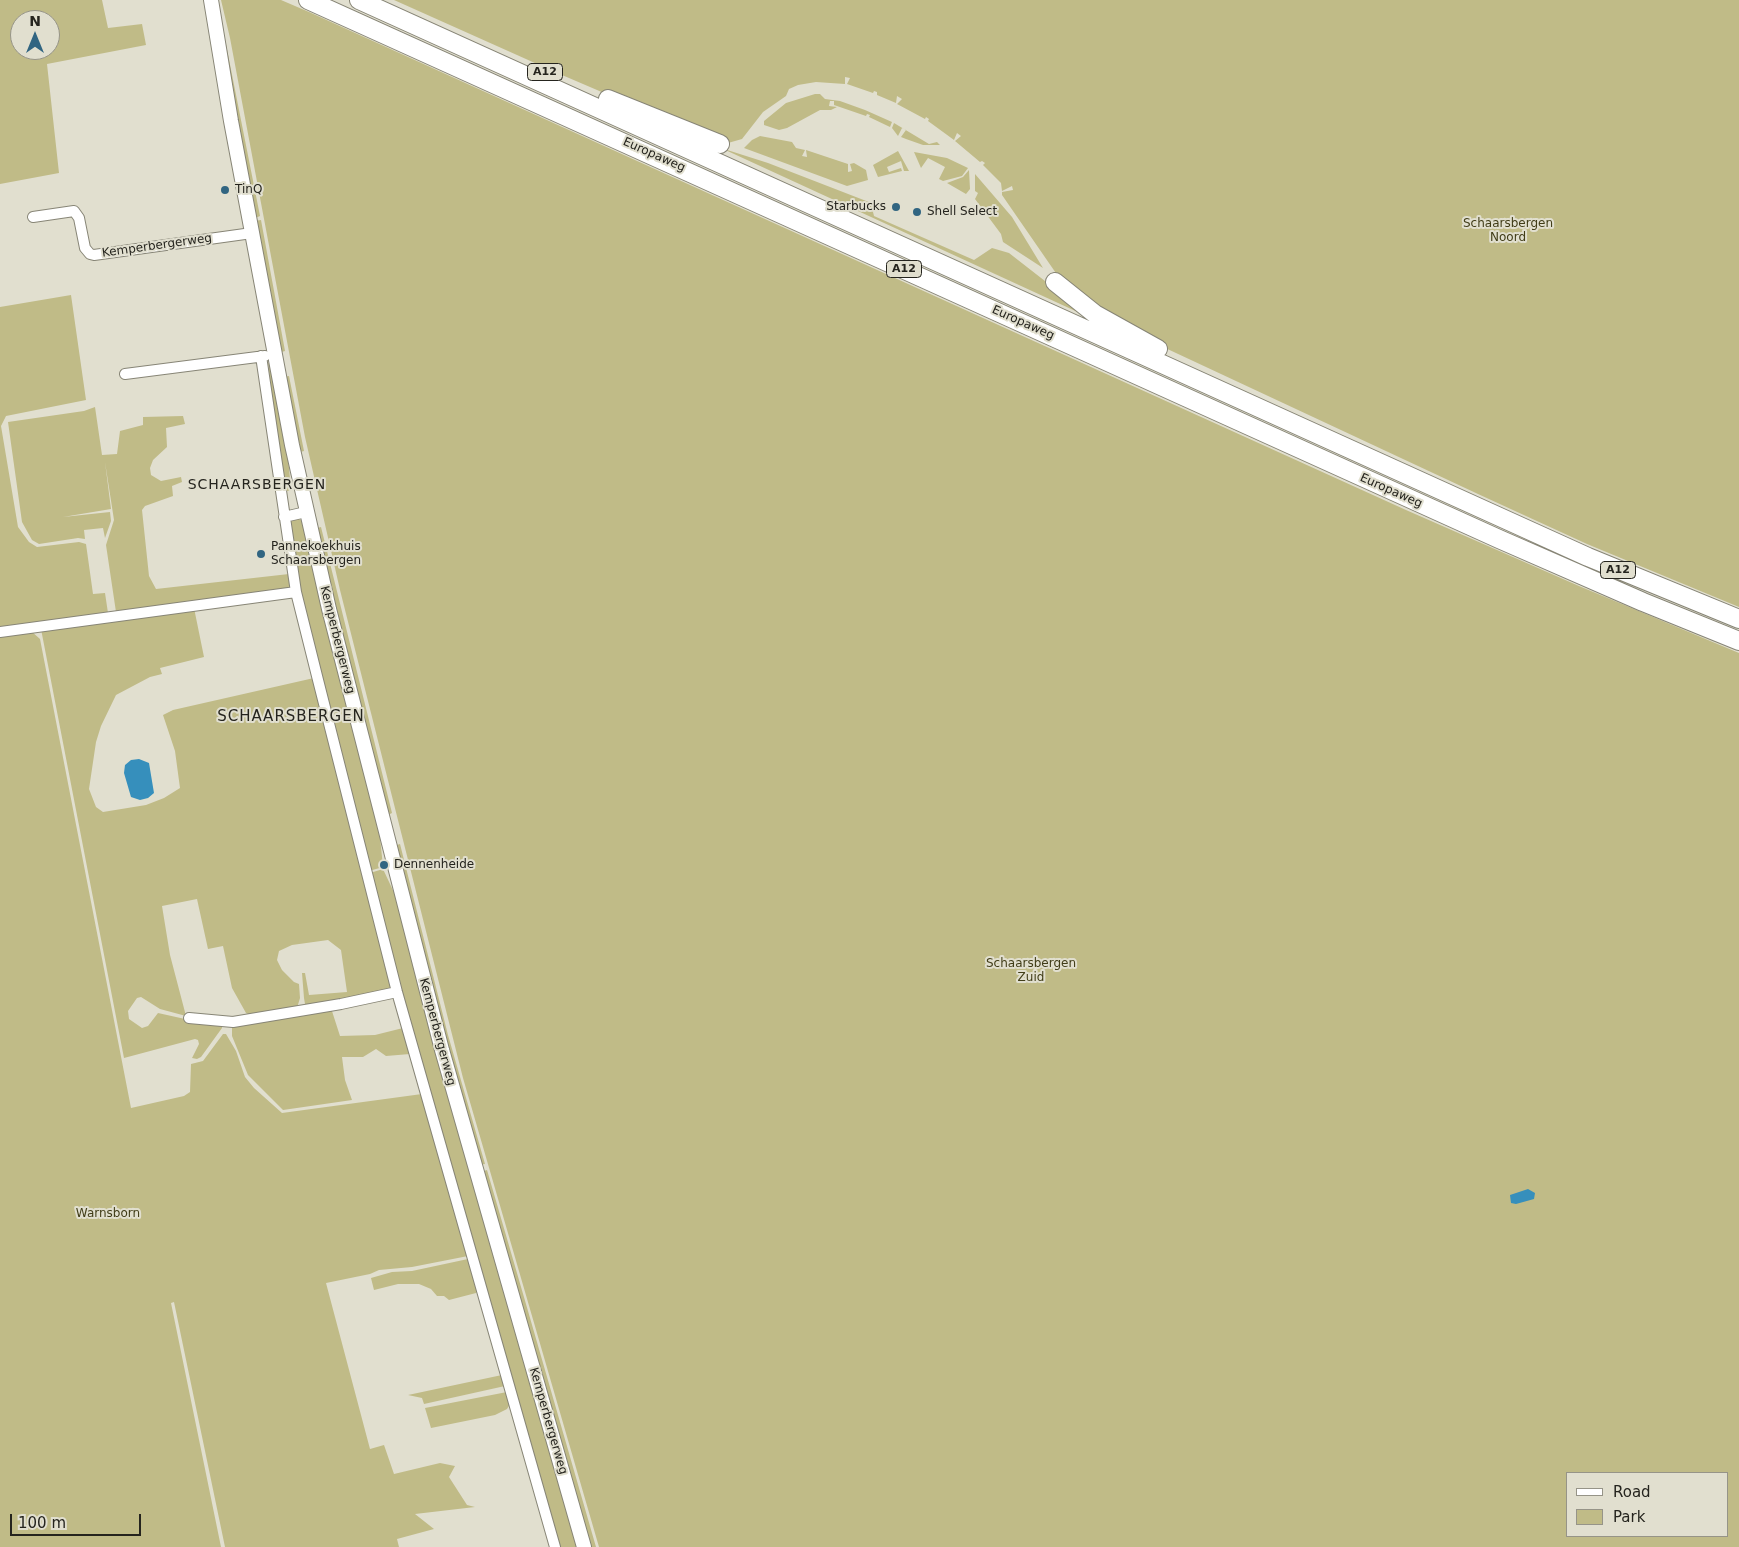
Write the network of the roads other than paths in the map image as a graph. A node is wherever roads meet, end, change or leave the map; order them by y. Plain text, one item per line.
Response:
1 (210, 0) edge
2 (308, 0) edge
3 (359, 0) edge
4 (408, 21) junction
5 (720, 144) dead end
6 (33, 217) dead end
7 (252, 233) junction
8 (1055, 282) dead end
9 (268, 356) junction
10 (125, 374) dead end
11 (1344, 446) junction
12 (306, 512) junction
13 (284, 517) junction
14 (296, 592) junction
15 (1739, 619) edge
16 (0, 632) edge
17 (1739, 641) edge
18 (397, 992) junction
19 (189, 1018) dead end
20 (555, 1547) edge
21 (584, 1547) edge

1 - 7 main road, Kemperbergerweg
2 - 17 highway, Europaweg / A12
3 - 4 highway, Europaweg / A12
4 - 5 highway, A12
4 - 11 highway, Europaweg / A12
6 - 7 street, Kemperbergerweg
7 - 9 main road, Kemperbergerweg
8 - 11 highway, A12
9 - 10 street
9 - 12 main road, Kemperbergerweg
9 - 13 street, Kemperbergerweg
11 - 15 highway, Europaweg / A12
12 - 13 street
12 - 21 main road, Kemperbergerweg
13 - 14 street, Kemperbergerweg
14 - 16 street
14 - 18 street, Kemperbergerweg
18 - 19 street
18 - 20 street, Kemperbergerweg

